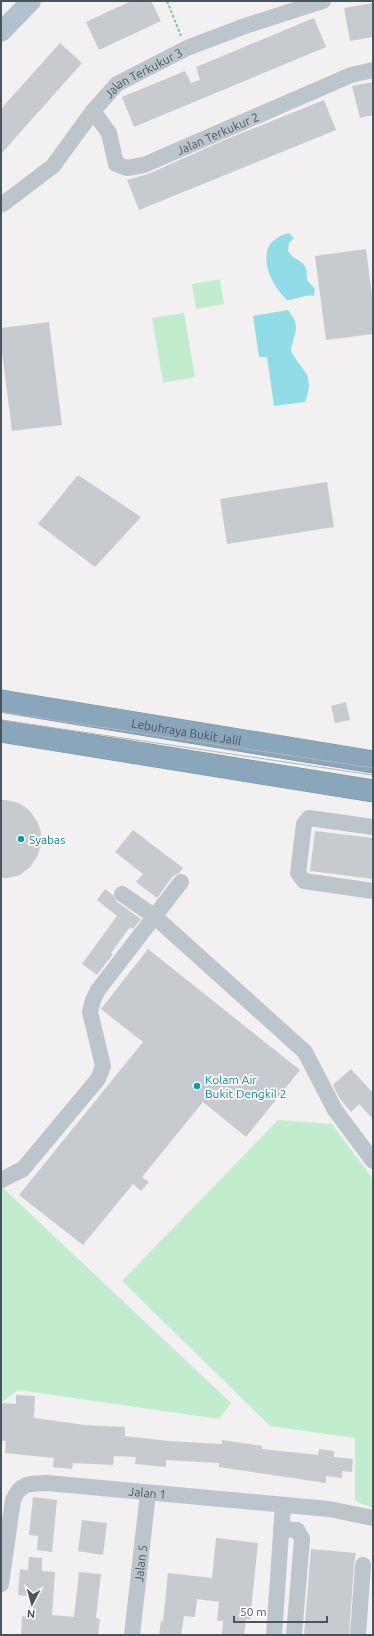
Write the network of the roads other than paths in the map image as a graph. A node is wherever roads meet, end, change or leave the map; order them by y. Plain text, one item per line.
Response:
1 (31, 1) edge
2 (323, 1) edge
3 (1, 32) edge
4 (373, 70) edge
5 (93, 111) junction
6 (3, 204) dead end
7 (1, 701) edge
8 (1, 732) edge
9 (373, 762) edge
10 (373, 791) edge
11 (373, 827) edge
12 (181, 882) dead end
13 (373, 891) edge
14 (122, 894) dead end
15 (154, 916) junction
16 (373, 1160) edge
17 (1, 1180) edge
18 (148, 1493) junction
19 (283, 1505) junction
20 (373, 1518) edge
21 (281, 1529) junction
22 (363, 1564) dead end
23 (1, 1584) edge
24 (132, 1635) edge
25 (274, 1635) edge
26 (294, 1635) edge
27 (358, 1635) edge

1 - 3 main road
2 - 5 street, Jalan Terkukur 3
4 - 5 street, Jalan Terkukur 2
5 - 6 street, Jalan Terkukur 3
7 - 9 highway, Lebuhraya Bukit Jalil
8 - 10 highway
11 - 13 street
12 - 15 street
14 - 15 street
15 - 16 street
15 - 17 street
18 - 19 street, Jalan 1
18 - 23 street, Jalan 1
18 - 24 street, Jalan 5
19 - 20 street, Jalan 1
19 - 21 street
21 - 25 street
21 - 26 street
22 - 27 street

